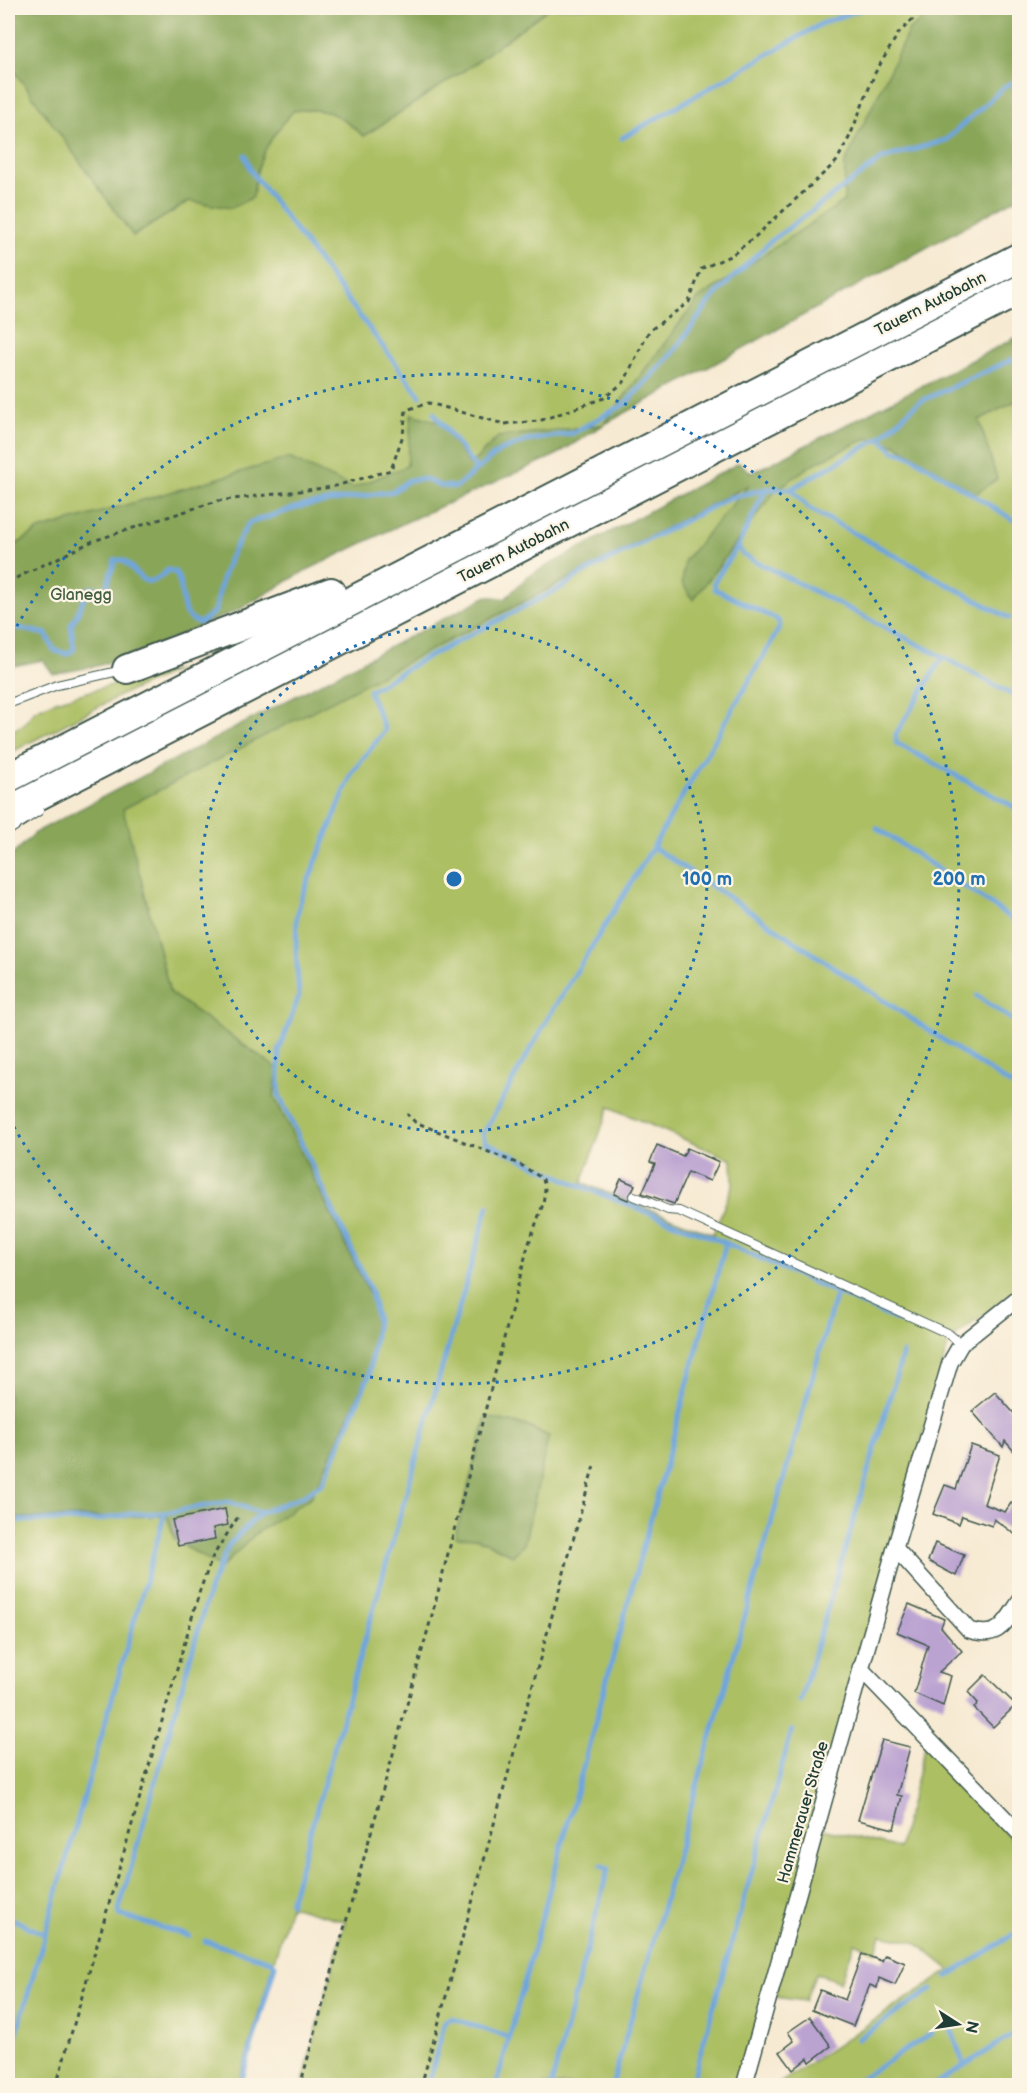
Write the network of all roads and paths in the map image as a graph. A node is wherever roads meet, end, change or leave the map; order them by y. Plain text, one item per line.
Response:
1 (924, 8) edge
2 (1020, 257) edge
3 (1020, 290) edge
4 (419, 565) junction
5 (8, 582) edge
6 (127, 669) joint
7 (8, 704) edge
8 (8, 778) edge
9 (70, 778) junction
10 (50, 804) joint
11 (8, 810) edge
12 (8, 831) edge
13 (407, 1114) dead end
14 (634, 1196) dead end
15 (1020, 1297) edge
16 (961, 1344) junction
17 (594, 1465) dead end
18 (237, 1517) dead end
19 (895, 1548) junction
20 (1020, 1601) edge
21 (860, 1668) junction
22 (1020, 1834) edge
23 (56, 2085) edge
24 (300, 2085) edge
25 (421, 2085) edge
26 (744, 2085) edge

1 - 5 path
2 - 4 highway, Tauern Autobahn
3 - 9 highway, Tauern Autobahn
4 - 6 highway
4 - 8 highway, Tauern Autobahn
6 - 7 lane
9 - 10 highway
9 - 11 highway, Tauern Autobahn
10 - 12 lane
13 - 24 path
14 - 16 lane
15 - 16 street, Hammerauer Straße
16 - 19 street, Hammerauer Straße
17 - 25 path
18 - 23 path
19 - 20 street
19 - 21 street, Hammerauer Straße
21 - 22 street
21 - 26 street, Hammerauer Straße

